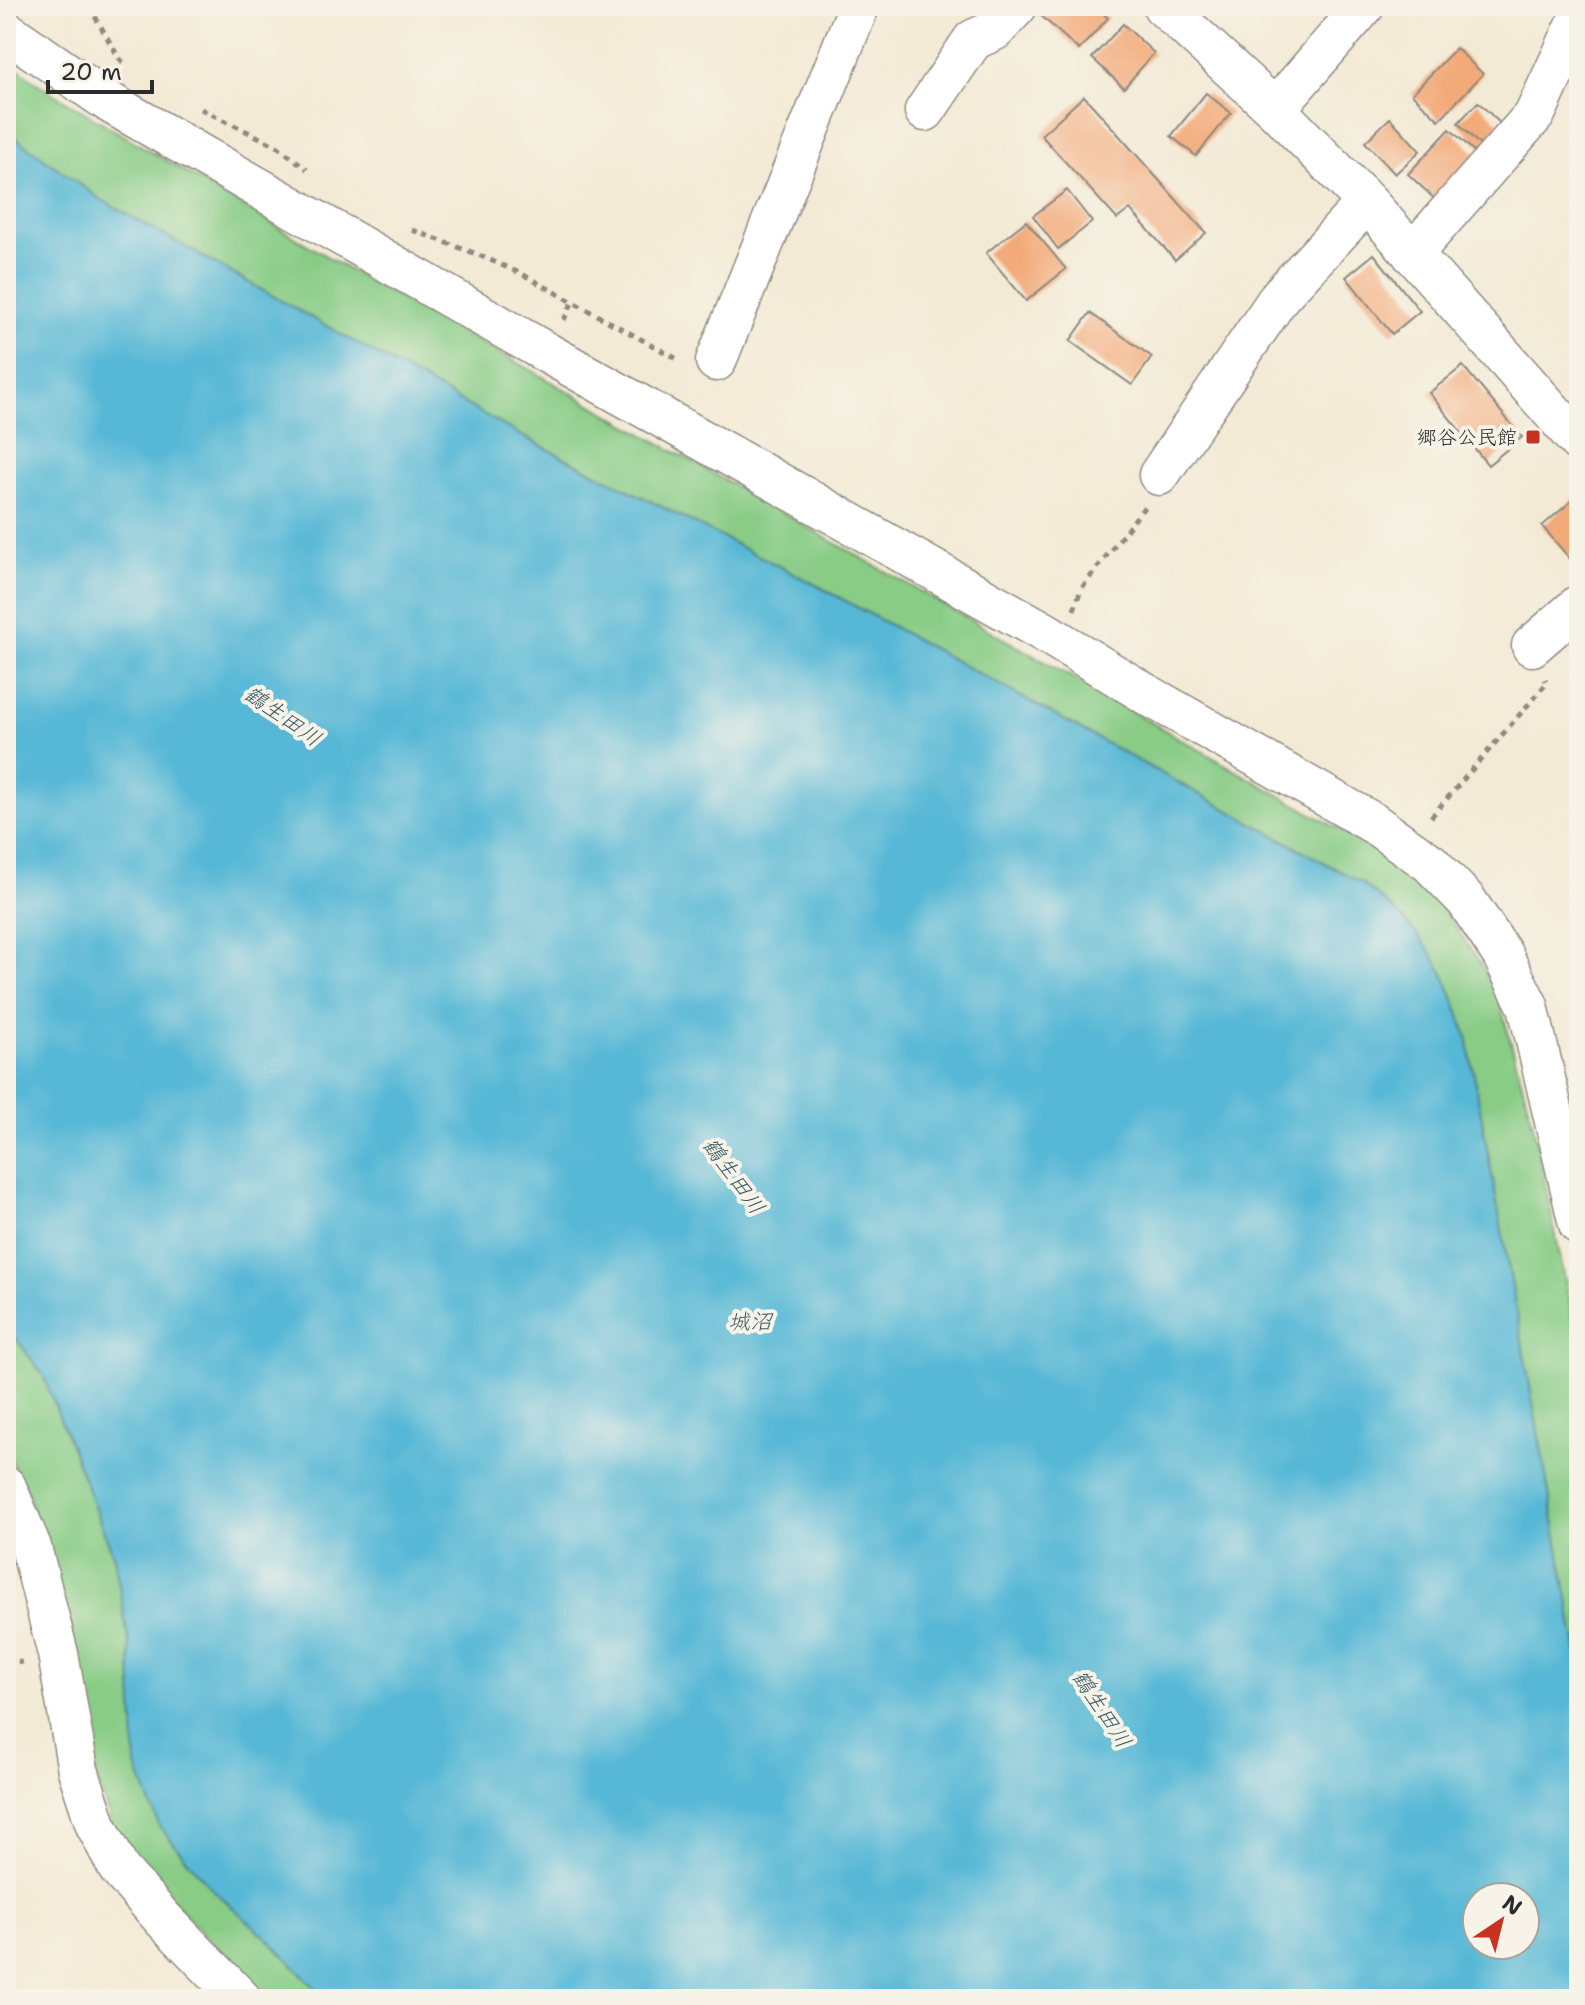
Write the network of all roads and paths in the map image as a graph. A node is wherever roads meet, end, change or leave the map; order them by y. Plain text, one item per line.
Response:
1 (89, 6) edge
2 (859, 6) edge
3 (1017, 6) edge
4 (1163, 6) edge
5 (1364, 6) edge
6 (1579, 19) edge
7 (6, 31) edge
8 (131, 70) dead end
9 (188, 102) dead end
10 (1275, 109) junction
11 (925, 111) dead end
12 (312, 173) dead end
13 (1367, 202) junction
14 (404, 227) dead end
15 (1412, 254) junction
16 (716, 361) joint
17 (1579, 442) edge
18 (1159, 475) joint
19 (1579, 605) edge
20 (1057, 640) junction
21 (1532, 646) joint
22 (1430, 818) dead end
23 (1579, 1224) edge
24 (6, 1487) edge
25 (241, 1999) edge

1 - 8 path
2 - 16 street
3 - 11 street
4 - 10 street
5 - 10 street
6 - 15 street
7 - 20 street
9 - 12 path
10 - 13 street
13 - 15 street
13 - 18 street
14 - 16 path
15 - 17 street
18 - 20 path
19 - 21 street
20 - 23 street
21 - 22 path
24 - 25 street

